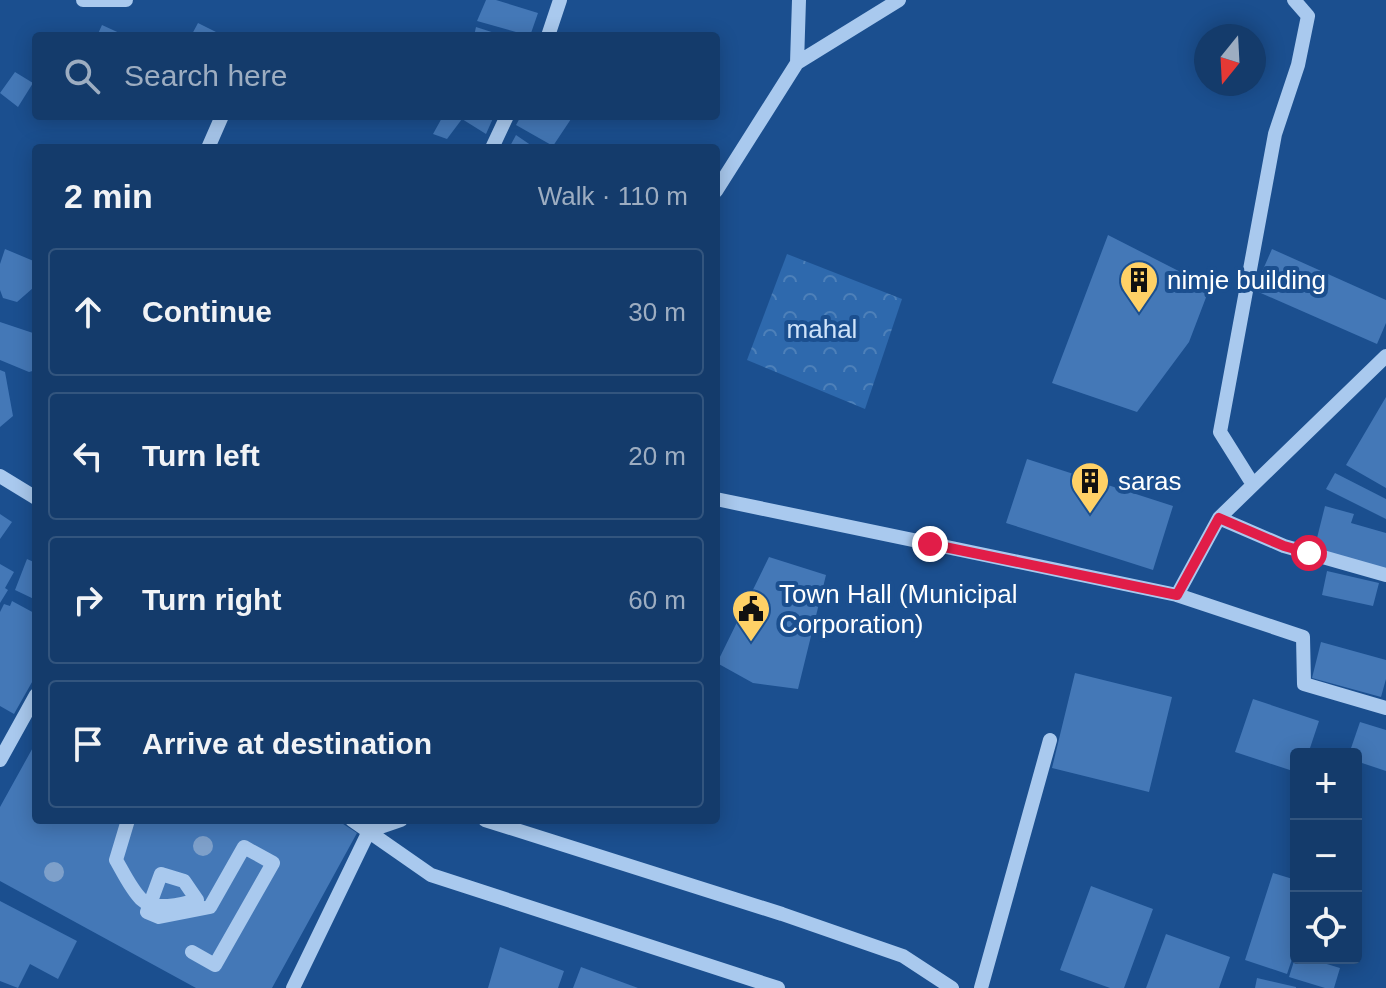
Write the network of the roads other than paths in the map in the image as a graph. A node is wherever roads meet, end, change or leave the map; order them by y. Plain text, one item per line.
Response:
1 (83, 0) edge
2 (126, 0) edge
3 (560, 0) edge
4 (799, 0) edge
5 (899, 0) edge
6 (1294, 0) edge
7 (549, 32) edge
8 (797, 63) junction
9 (220, 120) edge
10 (505, 120) edge
11 (210, 144) edge
12 (494, 144) edge
13 (720, 185) edge
14 (1386, 356) edge
15 (0, 476) edge
16 (1252, 483) junction
17 (32, 496) edge
18 (720, 500) edge
19 (1219, 518) junction
20 (1386, 575) edge
21 (1177, 595) junction
22 (32, 702) edge
23 (1386, 708) edge
24 (1050, 740) dead end
25 (0, 760) edge
26 (127, 824) edge
27 (358, 824) edge
28 (389, 824) edge
29 (498, 824) edge
30 (369, 831) junction
31 (192, 952) dead end
32 (768, 986) edge
33 (293, 988) edge
34 (952, 988) edge
35 (981, 988) edge

1 - 2 street
3 - 7 street
4 - 8 street
5 - 8 street
6 - 16 street
8 - 13 street
9 - 11 street
10 - 12 street
14 - 16 street
15 - 17 street
16 - 19 street
18 - 21 street
19 - 20 street
19 - 21 street
21 - 23 street
22 - 25 street
24 - 35 street
26 - 31 street
27 - 30 street
28 - 30 street
29 - 34 street
30 - 32 street
30 - 33 street

